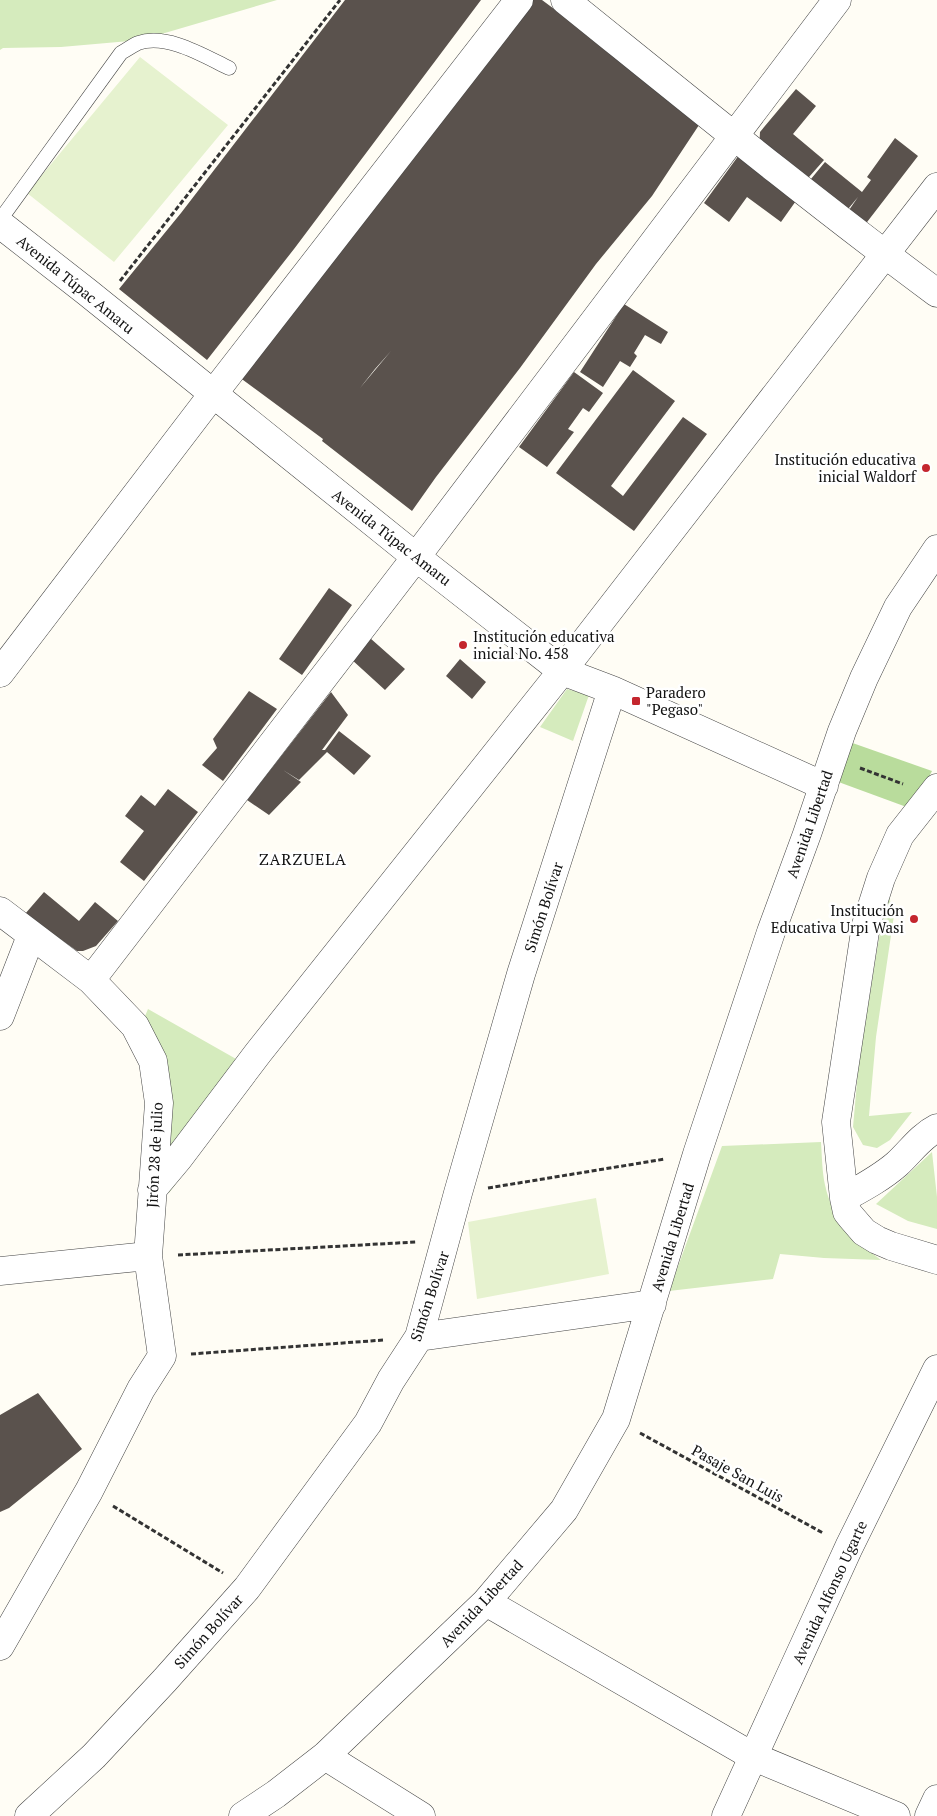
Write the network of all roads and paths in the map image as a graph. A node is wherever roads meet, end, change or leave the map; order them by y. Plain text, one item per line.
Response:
1 (340, 0) edge
2 (519, 0) edge
3 (565, 0) edge
4 (837, 0) edge
5 (229, 68) dead end
6 (734, 136) junction
7 (937, 187) edge
8 (3, 232) edge
9 (885, 254) junction
10 (122, 278) dead end
11 (937, 293) edge
12 (213, 394) junction
13 (937, 549) edge
14 (416, 557) junction
15 (562, 671) junction
16 (0, 673) edge
17 (612, 690) junction
18 (832, 758) junction
19 (824, 786) junction
20 (934, 791) edge
21 (0, 911) edge
22 (31, 936) junction
23 (92, 980) junction
24 (0, 1016) edge
25 (937, 1128) edge
26 (697, 1154) junction
27 (152, 1190) junction
28 (458, 1193) junction
29 (844, 1198) junction
30 (446, 1240) junction
31 (148, 1256) junction
32 (937, 1260) edge
33 (0, 1271) edge
34 (652, 1304) junction
35 (419, 1337) junction
36 (162, 1356) junction
37 (937, 1369) edge
38 (616, 1419) junction
39 (89, 1491) junction
40 (848, 1547) junction
41 (247, 1588) junction
42 (486, 1602) junction
43 (0, 1646) edge
44 (325, 1756) junction
45 (754, 1757) junction
46 (937, 1799) edge
47 (29, 1816) edge
48 (243, 1816) edge
49 (421, 1816) edge
50 (726, 1816) edge
51 (896, 1816) edge
52 (930, 1816) edge

1 - 10 path
2 - 12 street
3 - 6 street
4 - 6 street
5 - 8 lane
6 - 9 street
6 - 14 street
7 - 9 street
8 - 12 street, Avenida Túpac Amaru
9 - 11 street
9 - 15 street
12 - 14 street, Avenida Túpac Amaru
12 - 16 street
13 - 18 street, Avenida Libertad
14 - 15 street, Avenida Túpac Amaru
14 - 23 street
15 - 17 street, Avenida Túpac Amaru
15 - 27 street
17 - 19 street, Avenida Túpac Amaru
17 - 28 street, Simón Bolívar
18 - 19 street, Avenida Libertad
18 - 20 path
19 - 26 street, Avenida Libertad
20 - 29 street
21 - 22 street, Jirón 28 de julio
22 - 23 street, Jirón 28 de julio
22 - 24 street
23 - 27 street, Jirón 28 de julio
25 - 29 street
26 - 28 path
26 - 34 street, Avenida Libertad
27 - 31 street, Jirón 28 de julio
28 - 30 street, Simón Bolívar
29 - 32 street
30 - 31 path
30 - 35 street, Simón Bolívar
31 - 33 street
31 - 36 street, Jirón 28 de julio
34 - 35 street
34 - 38 street, Avenida Libertad
35 - 36 path
35 - 41 street, Simón Bolívar
36 - 39 street
37 - 40 street, Avenida Alfonso Ugarte
38 - 40 path, Pasaje San Luis
38 - 42 street, Avenida Libertad
39 - 41 path
39 - 43 street
40 - 45 street, Avenida Alfonso Ugarte
41 - 47 street, Simón Bolívar
42 - 44 street, Avenida Libertad
42 - 45 street
44 - 48 street, Avenida Libertad
44 - 49 street
45 - 50 street, Avenida Alfonso Ugarte
45 - 51 street
46 - 52 street

